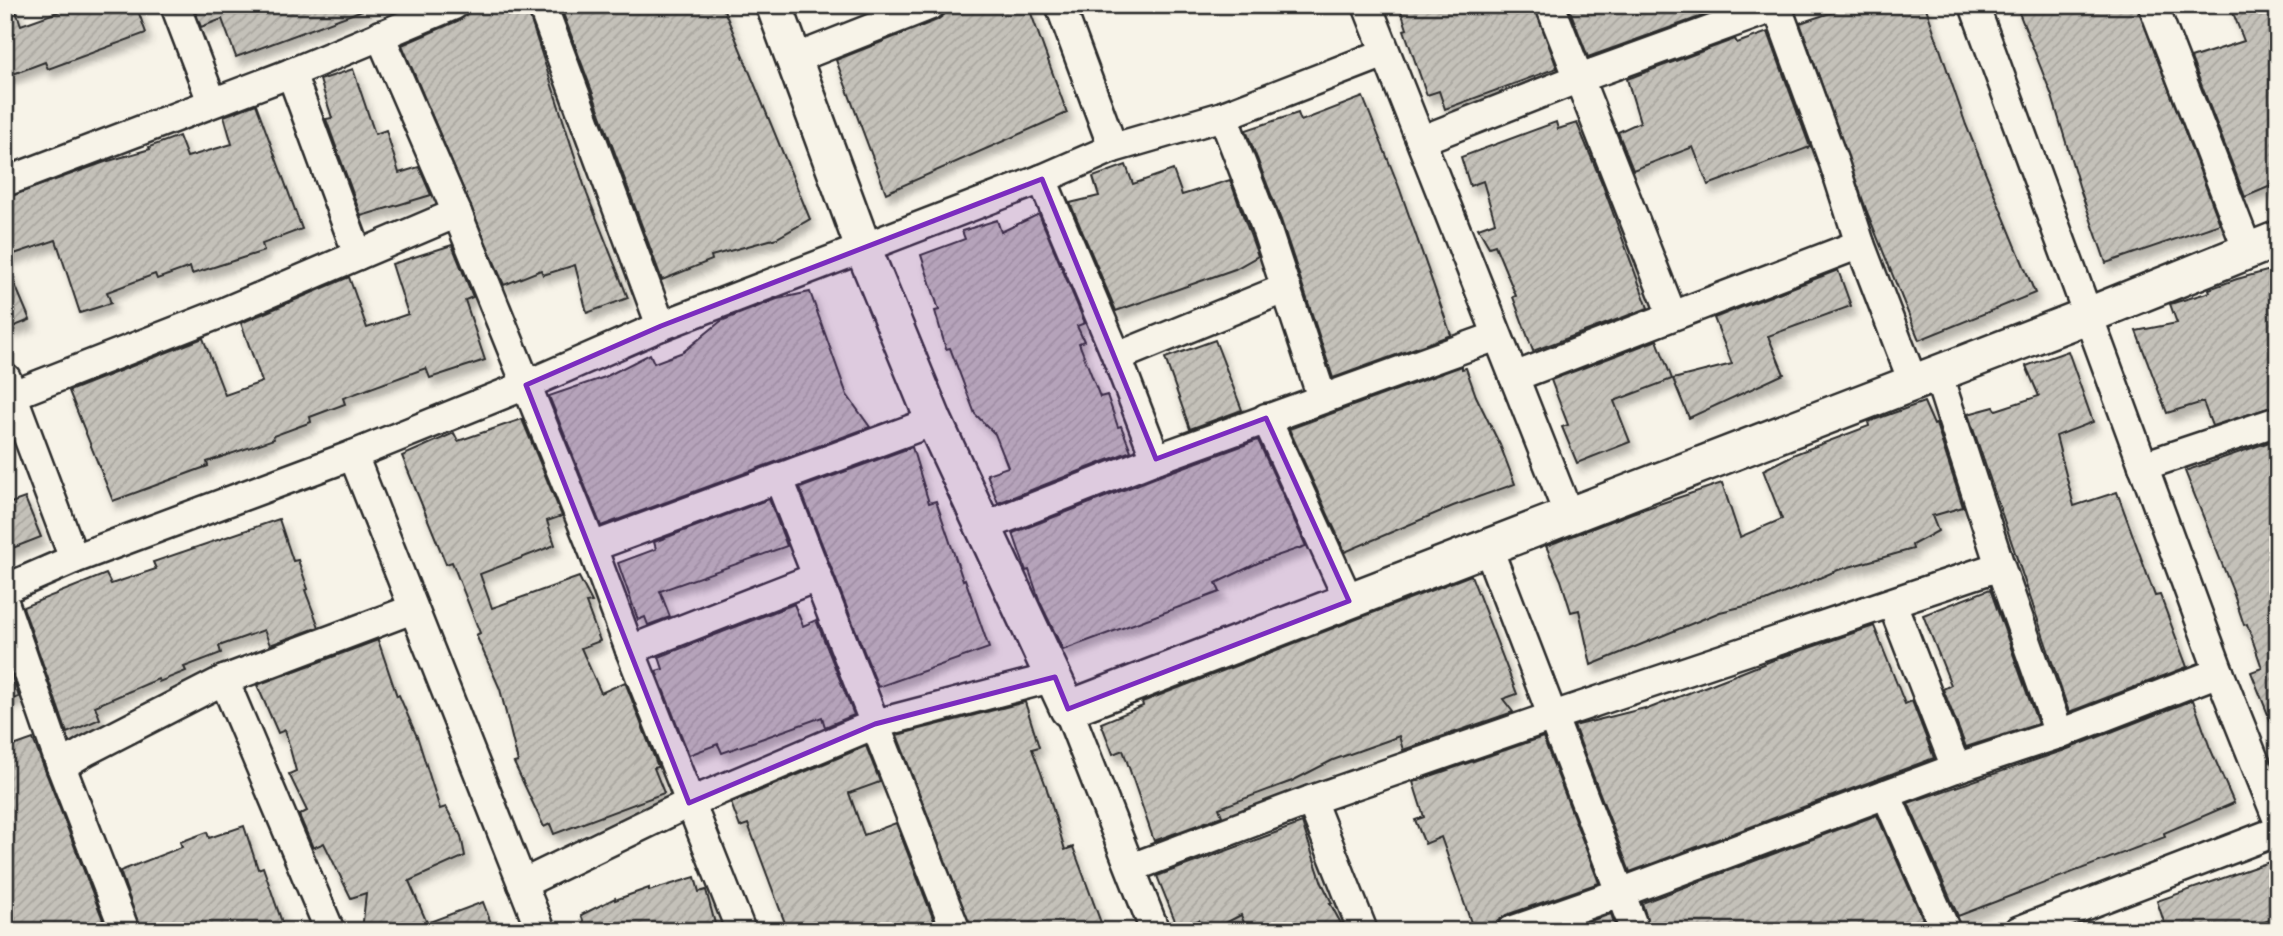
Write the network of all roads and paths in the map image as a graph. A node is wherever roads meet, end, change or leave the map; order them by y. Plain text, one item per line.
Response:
1 (175, 5) edge
2 (454, 5) edge
3 (542, 5) edge
4 (774, 5) edge
5 (931, 5) edge
6 (1060, 5) edge
7 (1367, 5) edge
8 (1550, 5) edge
9 (1974, 5) edge
10 (2153, 5) edge
11 (1769, 8) edge
12 (380, 35) junction
13 (1385, 54) junction
14 (794, 59) junction
15 (291, 72) junction
16 (1577, 79) junction
17 (212, 102) junction
18 (1223, 116) junction
19 (1422, 140) junction
20 (1113, 148) junction
21 (1042, 179) junction
22 (5, 181) edge
23 (457, 213) junction
24 (1860, 244) junction
25 (2263, 245) edge
26 (864, 248) junction
27 (358, 255) junction
28 (1286, 288) junction
29 (1672, 315) junction
30 (2089, 315) junction
31 (661, 326) junction
32 (1497, 335) junction
33 (1117, 357) junction
34 (1514, 377) junction
35 (1925, 377) junction
36 (526, 385) junction
37 (8, 390) edge
38 (1322, 398) junction
39 (1266, 418) junction
40 (934, 421) junction
41 (2278, 421) edge
42 (353, 455) junction
43 (1156, 458) junction
44 (2143, 466) junction
45 (779, 479) junction
46 (1569, 516) junction
47 (983, 527) junction
48 (592, 547) junction
49 (1488, 548) junction
50 (74, 559) junction
51 (2000, 566) junction
52 (817, 577) junction
53 (5, 589) edge
54 (1349, 601) junction
55 (1892, 603) junction
56 (5, 605) edge
57 (413, 609) junction
58 (630, 650) junction
59 (2219, 672) junction
60 (1055, 677) junction
61 (224, 680) junction
62 (1068, 709) junction
63 (1553, 716) junction
64 (875, 724) junction
65 (2059, 734) junction
66 (61, 766) junction
67 (1956, 768) junction
68 (1886, 794) junction
69 (1311, 800) junction
70 (689, 803) junction
71 (2278, 820) edge
72 (2278, 831) edge
73 (1131, 868) junction
74 (522, 884) junction
75 (1620, 893) junction
76 (125, 931) edge
77 (330, 931) edge
78 (541, 931) edge
79 (741, 931) edge
80 (956, 931) edge
81 (1156, 931) edge
82 (1363, 931) edge
83 (1511, 931) edge
84 (1635, 931) edge
85 (1947, 931) edge
86 (2018, 931) edge

1 - 17 street
2 - 12 street
3 - 31 street
4 - 14 street
5 - 14 street
6 - 20 street
7 - 13 street
8 - 16 street
9 - 30 street
10 - 25 street
11 - 16 street
11 - 24 street
12 - 15 street
12 - 23 street
13 - 18 street
13 - 19 street
14 - 26 street
15 - 17 street
15 - 27 street
16 - 19 street
16 - 29 street
17 - 22 street
18 - 20 street
18 - 28 street
19 - 32 street
20 - 21 street
21 - 26 street
21 - 33 street
23 - 27 street
23 - 36 street
24 - 29 street
24 - 35 street
25 - 30 street
26 - 31 street
26 - 40 street
27 - 37 street
28 - 33 street
28 - 38 street
29 - 34 street
30 - 35 street
30 - 44 street
31 - 36 street
32 - 34 street
32 - 38 street
33 - 43 street
34 - 46 street
35 - 46 street
35 - 51 street
36 - 42 street
36 - 48 street
37 - 50 street
38 - 39 street
39 - 43 street
39 - 54 street
40 - 45 street
40 - 47 street
41 - 44 street
42 - 50 street
42 - 57 street
43 - 47 street
44 - 59 street
45 - 48 street
45 - 52 street
46 - 49 street
47 - 60 street
48 - 58 street
49 - 54 street
49 - 63 street
50 - 53 street
51 - 55 street
51 - 65 street
52 - 58 street
52 - 64 street
54 - 62 street
55 - 63 street
55 - 67 street
56 - 66 street
57 - 61 street
57 - 74 street
58 - 70 street
59 - 65 street
59 - 71 street
60 - 62 street
60 - 64 street
61 - 66 street
61 - 77 street
62 - 73 street
63 - 69 street
63 - 75 street
64 - 70 street
64 - 80 street
65 - 67 street
66 - 76 street
67 - 68 street
68 - 75 street
68 - 85 street
69 - 73 street
69 - 82 street
70 - 74 street
70 - 79 street
72 - 86 street
73 - 81 street
74 - 78 street
75 - 83 street
75 - 84 street

